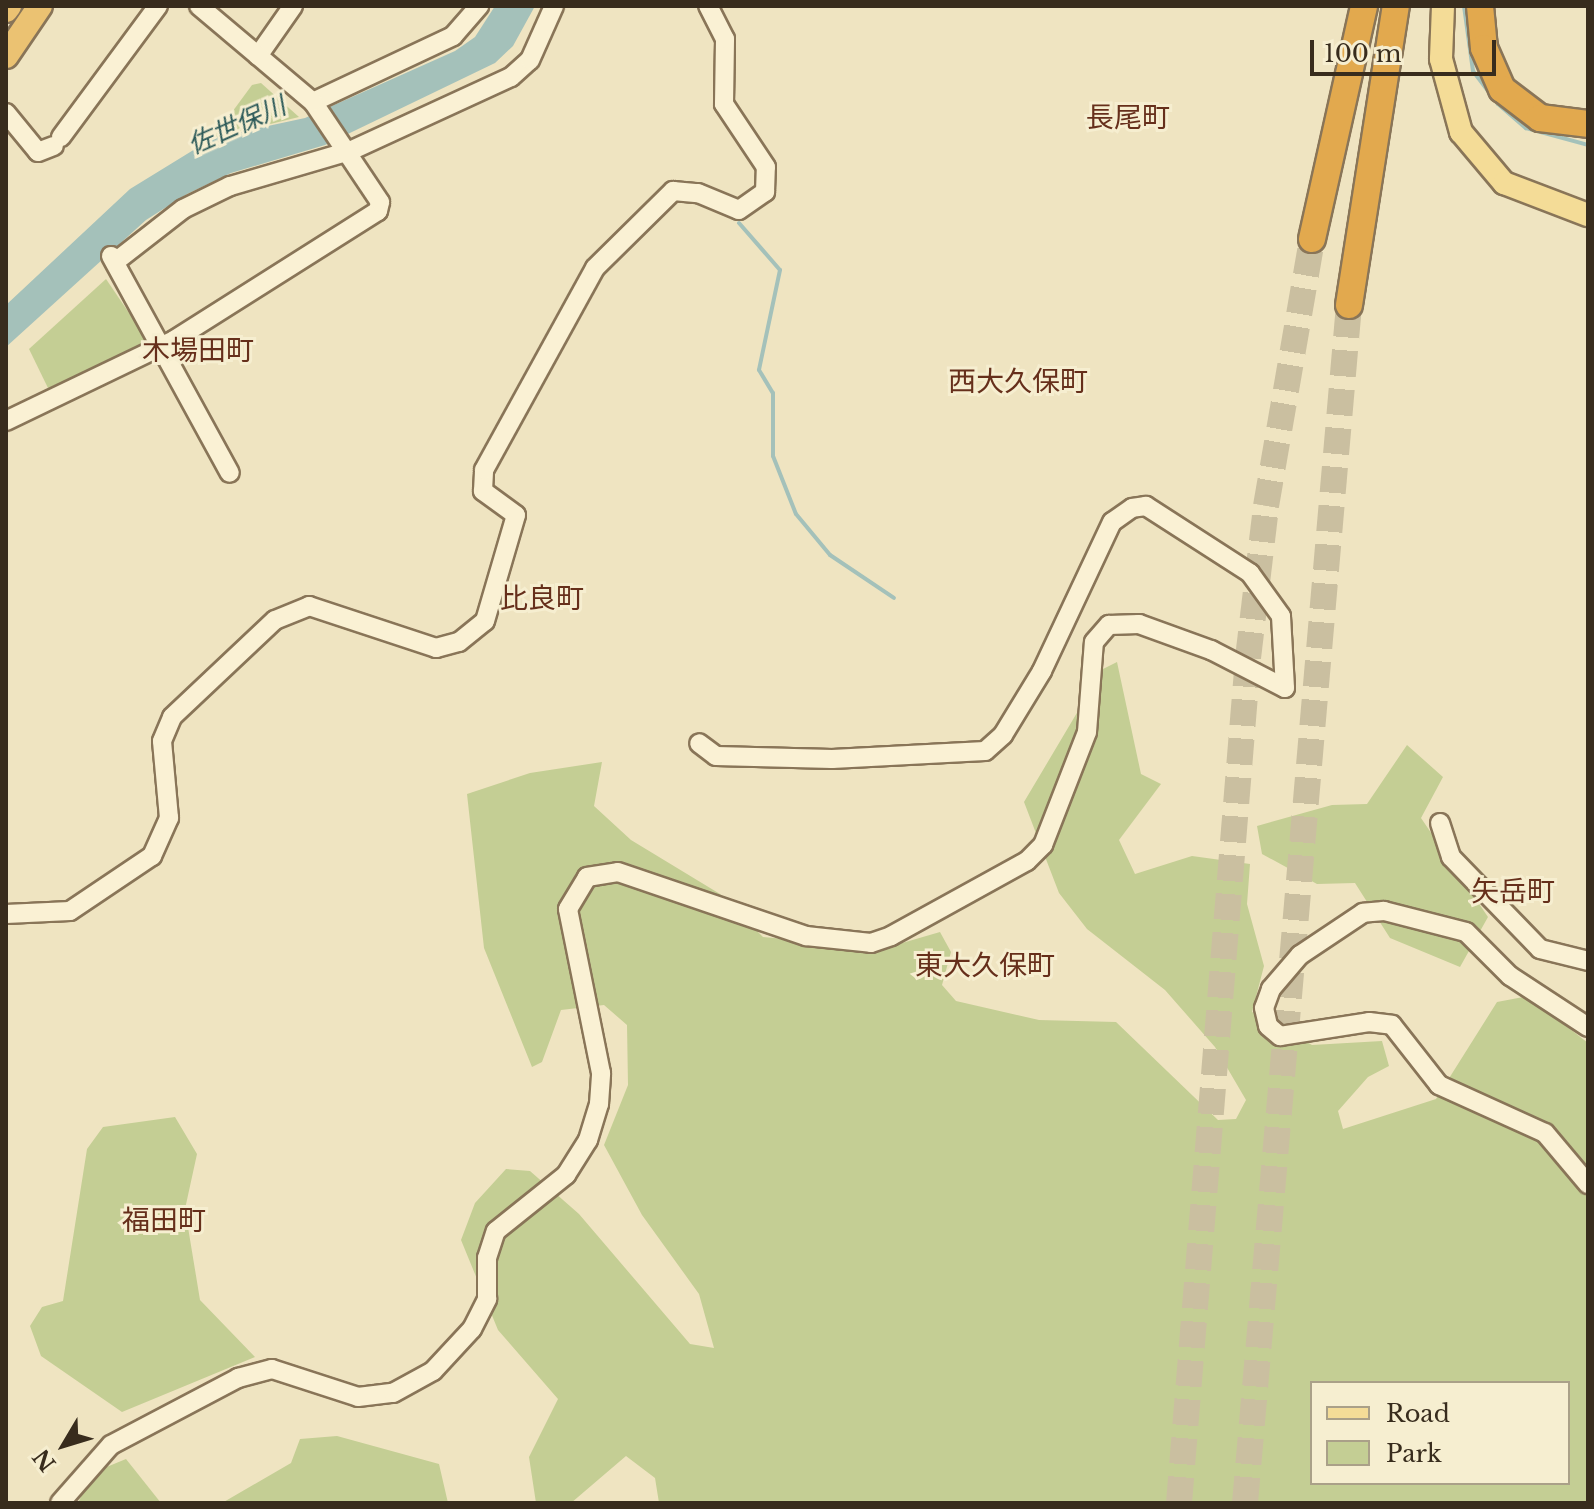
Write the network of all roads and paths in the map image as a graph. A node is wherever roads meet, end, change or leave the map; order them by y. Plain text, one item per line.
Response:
1 (40, 6) edge
2 (158, 6) edge
3 (199, 6) edge
4 (293, 6) edge
5 (479, 6) edge
6 (554, 6) edge
7 (708, 6) edge
8 (1355, 6) edge
9 (1364, 6) edge
10 (1396, 6) edge
11 (1410, 6) edge
12 (1443, 6) edge
13 (1480, 6) edge
14 (1497, 6) edge
15 (6, 56) edge
16 (258, 56) junction
17 (316, 106) junction
18 (1588, 106) edge
19 (6, 113) edge
20 (1588, 124) edge
21 (1331, 143) junction
22 (347, 147) junction
23 (1588, 215) edge
24 (1312, 239) tunnel mouth
25 (1355, 259) junction
26 (1349, 305) tunnel mouth
27 (162, 346) junction
28 (6, 421) edge
29 (230, 473) dead end
30 (699, 743) dead end
31 (1440, 823) dead end
32 (6, 914) edge
33 (1588, 961) edge
34 (1588, 1027) edge
35 (1588, 1184) edge
36 (60, 1503) edge

1 - 15 highway
2 - 19 street
3 - 16 street
4 - 16 street
5 - 17 street
6 - 22 street
7 - 32 street
8 - 21 highway
9 - 21 highway
10 - 25 highway
11 - 25 highway
12 - 23 main road
13 - 20 highway
14 - 18 highway
16 - 17 street
17 - 22 street
21 - 24 highway
22 - 27 street
22 - 27 street
25 - 26 highway
27 - 28 street
27 - 29 street
30 - 36 street
31 - 33 street
34 - 35 street

